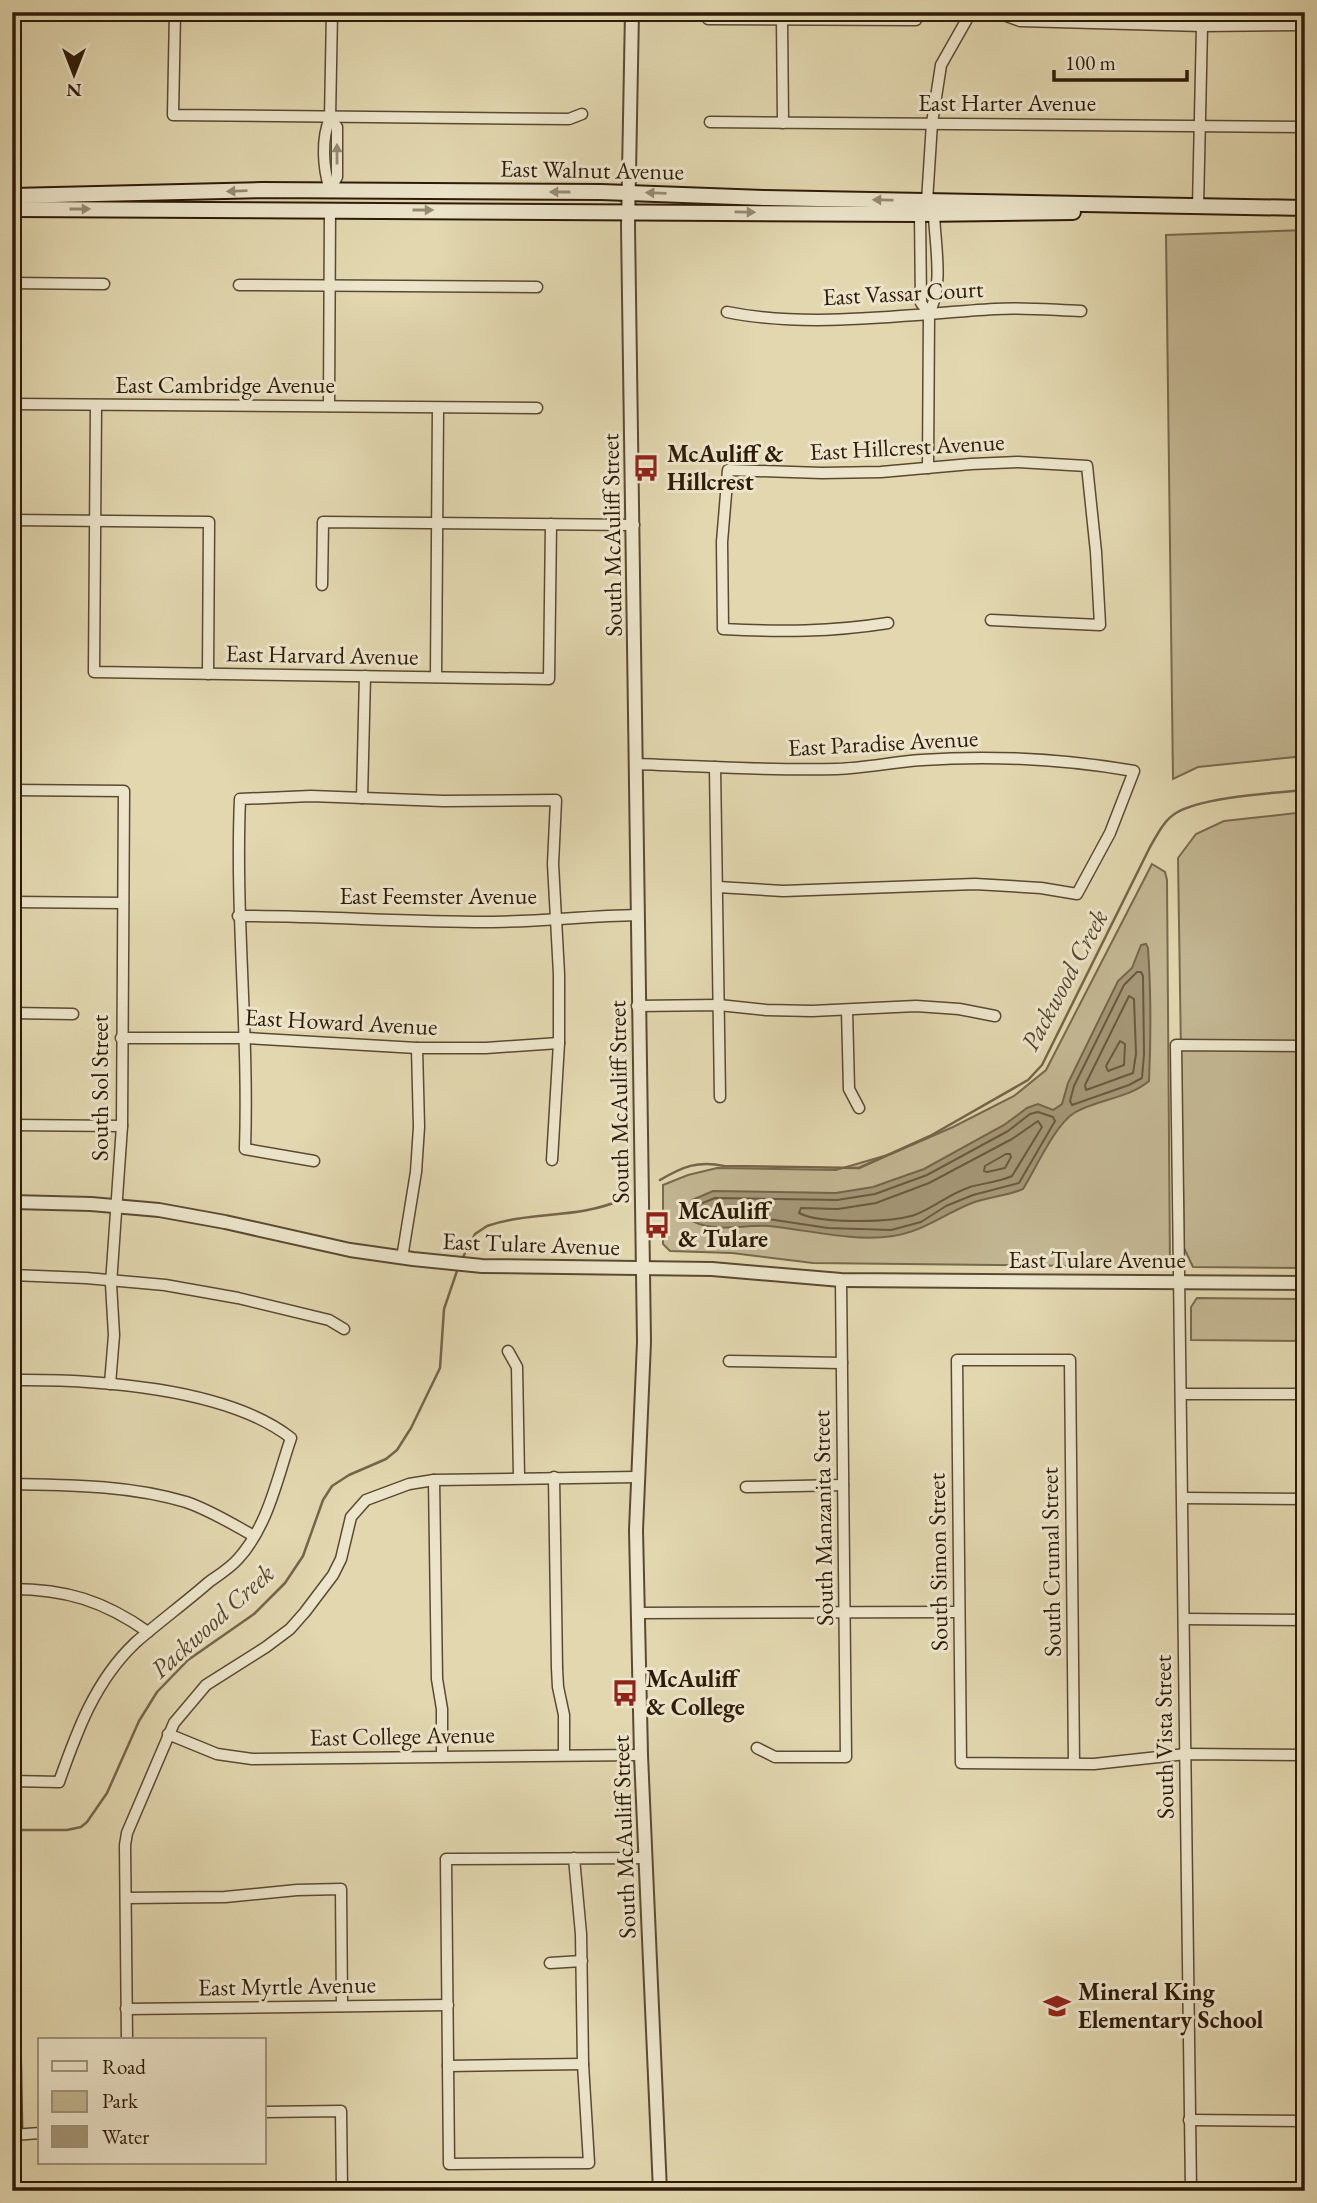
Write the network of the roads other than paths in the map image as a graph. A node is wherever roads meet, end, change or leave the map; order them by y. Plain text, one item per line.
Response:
1 (175, 12) edge
2 (332, 12) edge
3 (632, 12) edge
4 (708, 12) edge
5 (971, 12) edge
6 (995, 12) edge
7 (782, 20) junction
8 (916, 20) dead end
9 (1305, 25) edge
10 (1202, 26) junction
11 (582, 114) dead end
12 (330, 118) junction
13 (710, 122) dead end
14 (783, 123) junction
15 (932, 123) junction
16 (1201, 126) junction
17 (1305, 127) edge
18 (330, 190) junction
19 (425, 191) junction
20 (628, 193) junction
21 (12, 196) edge
22 (126, 202) junction
23 (1198, 207) junction
24 (1305, 208) edge
25 (12, 209) edge
26 (245, 209) junction
27 (330, 209) junction
28 (927, 210) junction
29 (628, 211) junction
30 (12, 283) edge
31 (104, 284) dead end
32 (239, 285) dead end
33 (330, 286) junction
34 (537, 287) dead end
35 (1081, 311) dead end
36 (727, 312) dead end
37 (929, 313) junction
38 (12, 404) edge
39 (96, 404) junction
40 (329, 406) junction
41 (438, 408) junction
42 (537, 408) dead end
43 (928, 468) junction
44 (12, 520) edge
45 (96, 521) junction
46 (436, 523) junction
47 (551, 524) junction
48 (634, 525) junction
49 (322, 585) dead end
50 (991, 620) dead end
51 (888, 623) dead end
52 (208, 674) junction
53 (365, 676) junction
54 (436, 677) junction
55 (635, 764) junction
56 (715, 767) junction
57 (12, 790) edge
58 (362, 798) junction
59 (718, 887) junction
60 (12, 902) edge
61 (122, 902) junction
62 (636, 915) junction
63 (238, 916) junction
64 (554, 918) junction
65 (719, 1005) junction
66 (637, 1006) junction
67 (847, 1010) junction
68 (12, 1013) edge
69 (73, 1014) dead end
70 (995, 1016) dead end
71 (121, 1038) junction
72 (246, 1038) junction
73 (559, 1044) junction
74 (1304, 1046) edge
75 (417, 1048) junction
76 (720, 1097) dead end
77 (859, 1108) dead end
78 (12, 1125) edge
79 (122, 1126) junction
80 (552, 1160) dead end
81 (314, 1161) dead end
82 (12, 1202) edge
83 (118, 1206) junction
84 (1305, 1239) edge
85 (402, 1258) junction
86 (642, 1269) junction
87 (12, 1275) edge
88 (111, 1279) junction
89 (841, 1280) junction
90 (1179, 1282) junction
91 (1305, 1283) edge
92 (344, 1329) dead end
93 (508, 1351) dead end
94 (957, 1360) joint
95 (729, 1361) dead end
96 (842, 1363) junction
97 (12, 1380) edge
98 (110, 1384) junction
99 (1181, 1394) junction
100 (1305, 1394) edge
101 (637, 1477) junction
102 (519, 1478) junction
103 (554, 1478) junction
104 (434, 1480) junction
105 (12, 1484) edge
106 (843, 1485) junction
107 (746, 1487) dead end
108 (1183, 1498) junction
109 (1305, 1499) edge
110 (254, 1536) junction
111 (13, 1591) edge
112 (959, 1612) junction
113 (845, 1613) junction
114 (638, 1614) junction
115 (1184, 1619) junction
116 (1305, 1620) edge
117 (148, 1632) junction
118 (168, 1734) junction
119 (757, 1748) dead end
120 (1186, 1754) junction
121 (564, 1755) junction
122 (641, 1755) junction
123 (1305, 1755) edge
124 (442, 1756) junction
125 (1074, 1764) junction
126 (12, 1781) edge
127 (574, 1858) junction
128 (646, 1858) junction
129 (12, 1876) edge
130 (126, 1898) junction
131 (582, 1961) junction
132 (550, 1963) dead end
133 (447, 2005) junction
134 (342, 2006) junction
135 (126, 2009) junction
136 (127, 2038) edge
137 (583, 2064) junction
138 (448, 2066) junction
139 (266, 2112) edge
140 (1189, 2120) junction
141 (1305, 2121) edge
142 (38, 2133) edge
143 (15, 2135) edge
144 (342, 2191) edge
145 (660, 2191) edge
146 (1191, 2191) edge

1 - 12 street
2 - 12 street
3 - 20 street, South McAuliff Street
4 - 7 street
5 - 15 street
6 - 10 street
7 - 8 street
7 - 14 street
9 - 10 street
10 - 16 street
11 - 12 street
12 - 18 street
13 - 14 street, East Harter Avenue
14 - 15 street, East Harter Avenue
15 - 16 street, East Harter Avenue
15 - 28 street
16 - 17 street, East Harter Avenue
16 - 23 street
18 - 19 main road, East Walnut Avenue
18 -> 22 main road, East Walnut Avenue
18 - 26 main road
20 -> 19 main road, East Walnut Avenue
19 - 27 main road
28 -> 20 main road, East Walnut Avenue
20 - 29 street, South McAuliff Street
21 - 22 main road, East Walnut Avenue
25 -> 22 main road, East Walnut Avenue
22 - 26 main road, East Walnut Avenue
23 - 24 main road, East Walnut Avenue
23 - 28 main road, East Walnut Avenue
26 - 27 main road, East Walnut Avenue
27 -> 29 main road, East Walnut Avenue
27 - 33 street
29 -> 28 main road, East Walnut Avenue
28 - 37 street
28 - 37 street
29 - 48 street, South McAuliff Street
30 - 31 street
32 - 33 street
33 - 34 street
33 - 40 street
35 - 37 street, East Vassar Court
36 - 37 street, East Vassar Court
37 - 43 street
38 - 39 street, East Cambridge Avenue
39 - 40 street, East Cambridge Avenue
39 - 45 street
40 - 41 street, East Cambridge Avenue
41 - 42 street, East Cambridge Avenue
41 - 46 street
43 - 50 street, East Hillcrest Avenue
43 - 51 street, East Hillcrest Avenue
44 - 45 street
45 - 52 street
45 - 52 street, East Harvard Avenue
46 - 47 street
46 - 49 street
46 - 54 street
47 - 48 street
47 - 54 street, East Harvard Avenue
48 - 55 street, South McAuliff Street
52 - 53 street, East Harvard Avenue
53 - 54 street, East Harvard Avenue
53 - 58 street
55 - 56 street, East Paradise Avenue
55 - 62 street, South McAuliff Street
56 - 59 street
56 - 59 street, East Paradise Avenue
57 - 61 street, South Sol Street
58 - 63 street
58 - 64 street
59 - 65 street
60 - 61 street
61 - 71 street, South Sol Street
62 - 64 street, East Feemster Avenue
62 - 66 street, South McAuliff Street
63 - 64 street, East Feemster Avenue
63 - 72 street
64 - 73 street
65 - 66 street
65 - 67 street
65 - 76 street
66 - 86 street, South McAuliff Street
67 - 70 street
67 - 77 street
68 - 69 street
71 - 72 street, East Howard Avenue
71 - 79 street, South Sol Street
72 - 75 street, East Howard Avenue
72 - 81 street
73 - 75 street, East Howard Avenue
73 - 80 street
74 - 84 street
74 - 90 street, South Vista Street
75 - 85 street
78 - 79 street
79 - 83 street, South Sol Street
82 - 83 street, East Tulare Avenue
83 - 85 street, East Tulare Avenue
83 - 88 street, South Sol Street
85 - 86 street, East Tulare Avenue
86 - 89 street, East Tulare Avenue
86 - 101 street, South McAuliff Street
87 - 88 street
88 - 92 street
88 - 98 street, South Sol Street
89 - 90 street, East Tulare Avenue
89 - 96 street, South Manzanita Street
90 - 91 street, East Tulare Avenue
90 - 99 street, South Vista Street
93 - 102 street
94 - 112 street, South Simon Street
94 - 125 street, South Crumal Street
95 - 96 street
96 - 106 street, South Manzanita Street
97 - 98 street
98 - 110 street
99 - 100 street
99 - 108 street, South Vista Street
101 - 103 street
101 - 114 street, South McAuliff Street
102 - 103 street
102 - 104 street
103 - 121 street
104 - 118 street
104 - 124 street
105 - 110 street
106 - 107 street
106 - 113 street, South Manzanita Street
108 - 109 street
108 - 115 street, South Vista Street
110 - 117 street
111 - 117 street
112 - 113 street
112 - 125 street, South Simon Street
113 - 114 street
113 - 119 street, South Manzanita Street
114 - 122 street, South McAuliff Street
115 - 116 street
115 - 120 street, South Vista Street
117 - 126 street
118 - 124 street, East College Avenue
118 - 130 street
120 - 123 street
120 - 125 street
120 - 140 street, South Vista Street
121 - 122 street, East College Avenue
121 - 124 street, East College Avenue
122 - 128 street, South McAuliff Street
127 - 128 street
127 - 131 street
127 - 133 street
128 - 145 street, South McAuliff Street
129 - 143 street
130 - 134 street
130 - 135 street
131 - 132 street
131 - 137 street
133 - 134 street, East Myrtle Avenue
133 - 138 street
134 - 135 street, East Myrtle Avenue
135 - 136 street
137 - 138 street
137 - 138 street
139 - 144 street
140 - 141 street
140 - 146 street, South Vista Street
142 - 143 street

